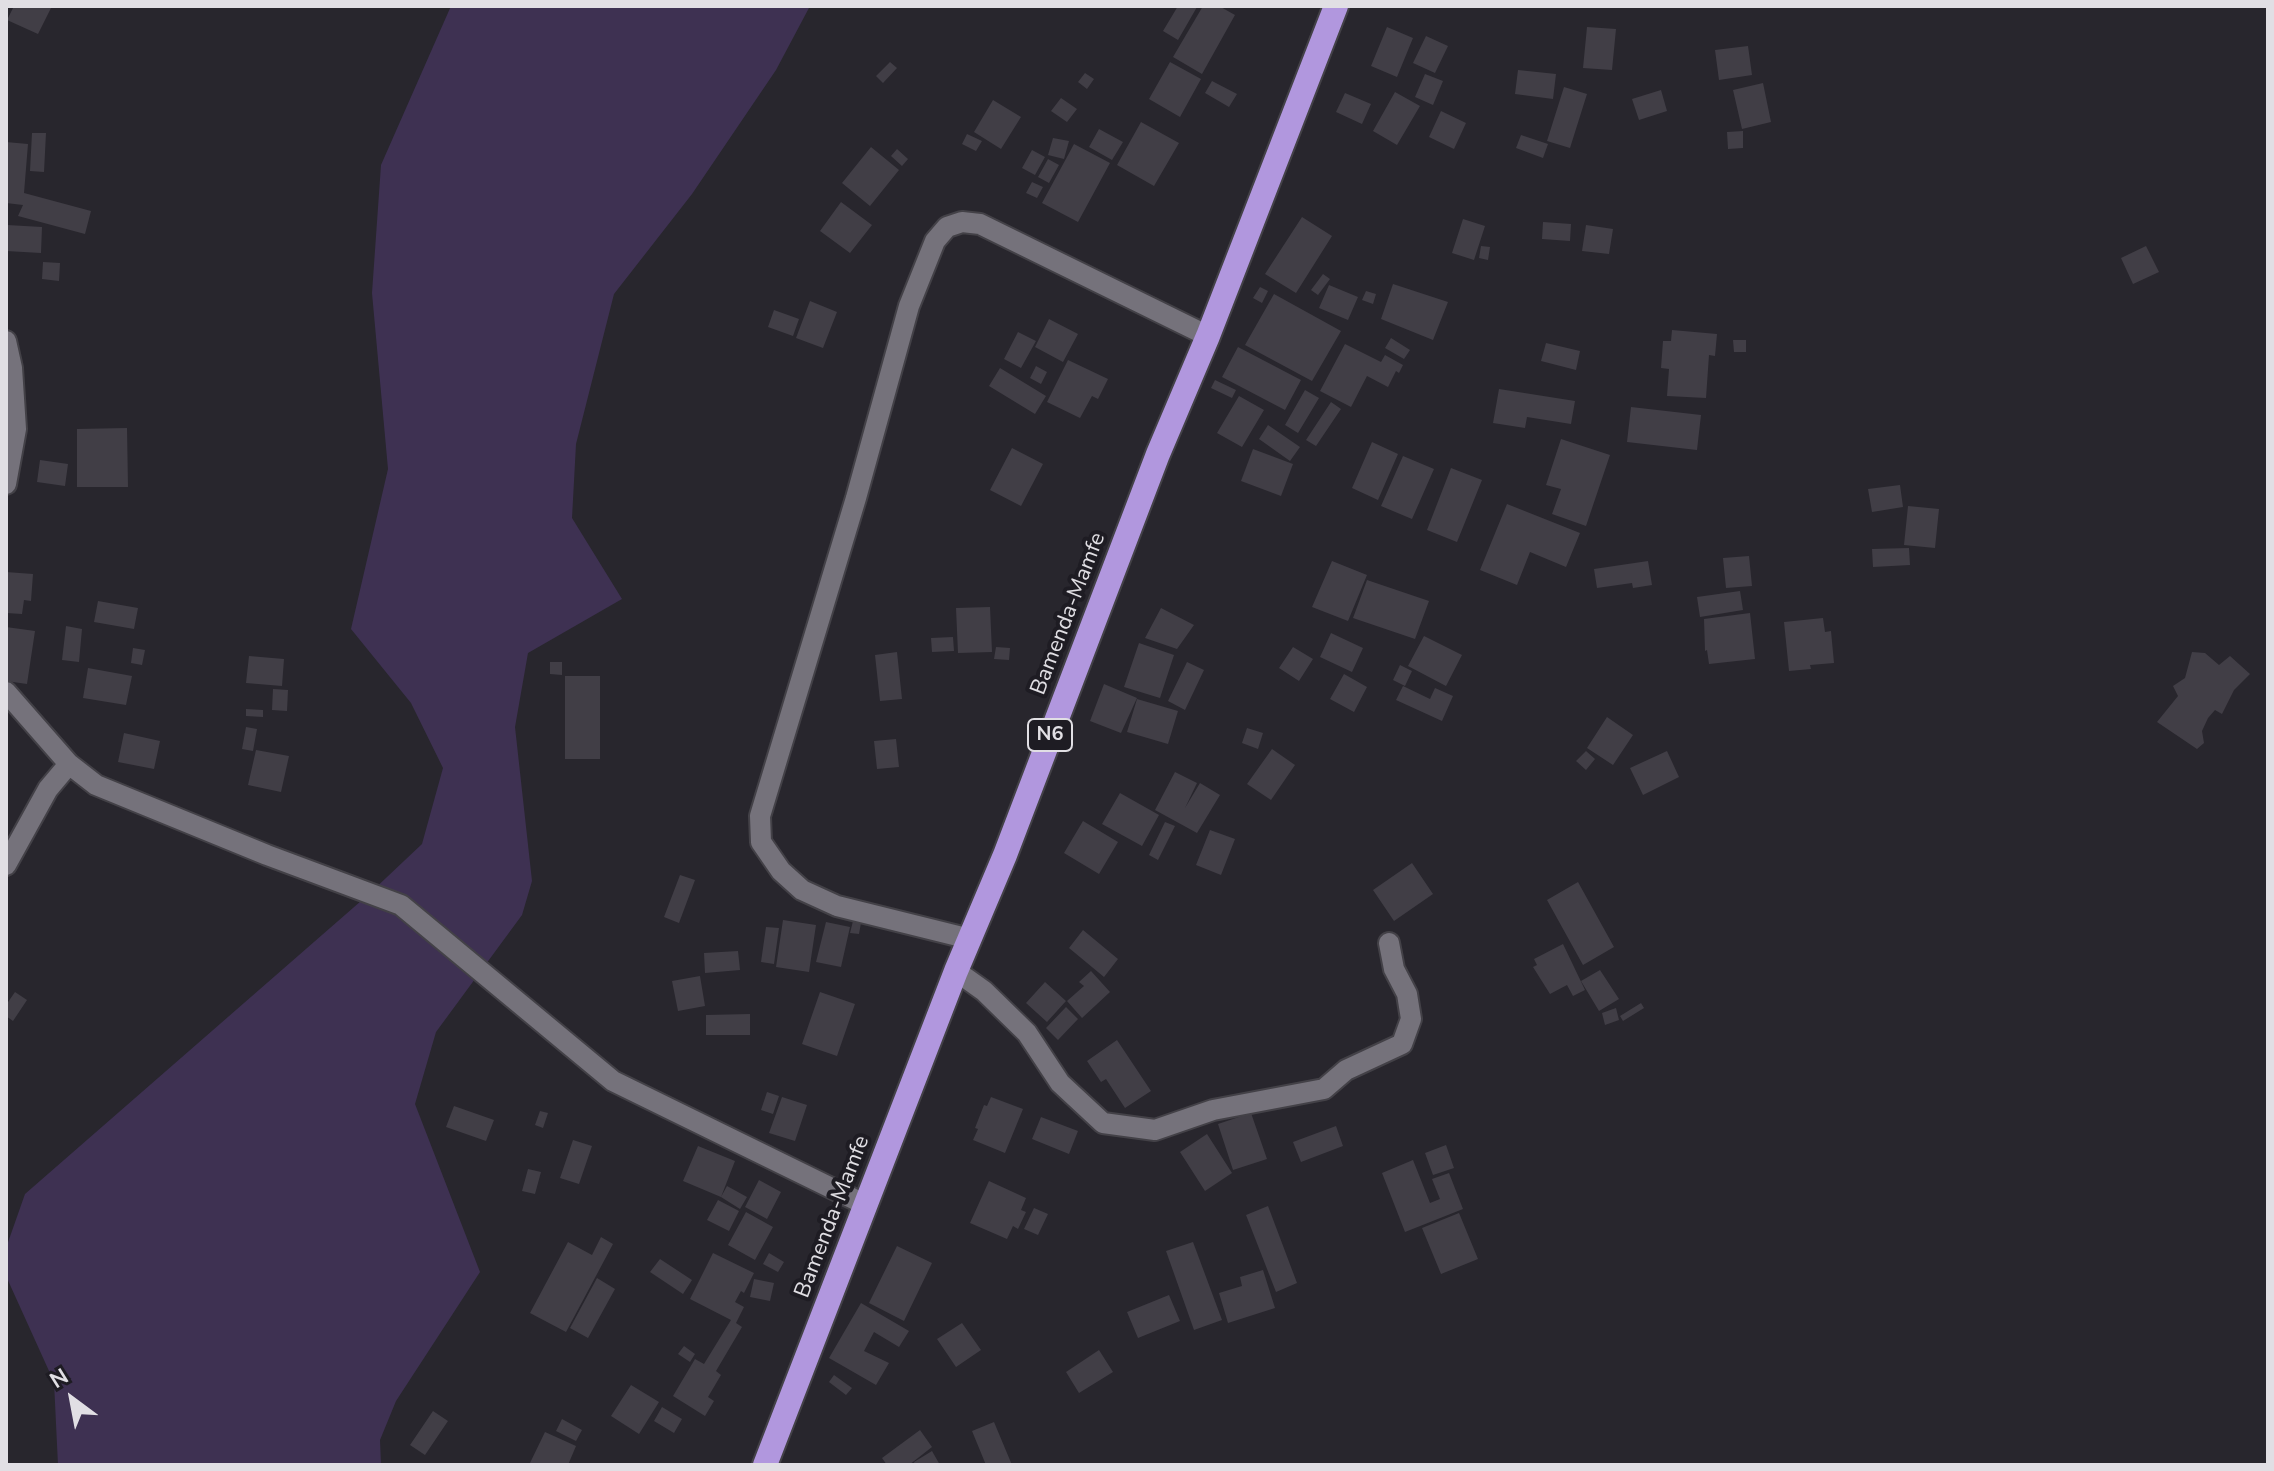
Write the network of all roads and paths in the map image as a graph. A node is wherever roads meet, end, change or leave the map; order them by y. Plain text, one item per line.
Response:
1 (1336, 6) edge
2 (1208, 336) junction
3 (6, 341) edge
4 (6, 484) edge
5 (6, 692) edge
6 (69, 764) junction
7 (6, 865) edge
8 (970, 939) junction
9 (1389, 943) dead end
10 (956, 971) junction
11 (866, 1205) junction
12 (765, 1465) edge

1 - 2 highway, Bamenda-Mamfe / N6
2 - 8 highway, Bamenda-Mamfe / N6
2 - 8 street
3 - 4 street
5 - 6 street
6 - 7 street
6 - 11 street
8 - 10 highway, Bamenda-Mamfe / N6
9 - 10 street
10 - 11 highway, Bamenda-Mamfe / N6
11 - 12 highway, Bamenda-Mamfe / N6

